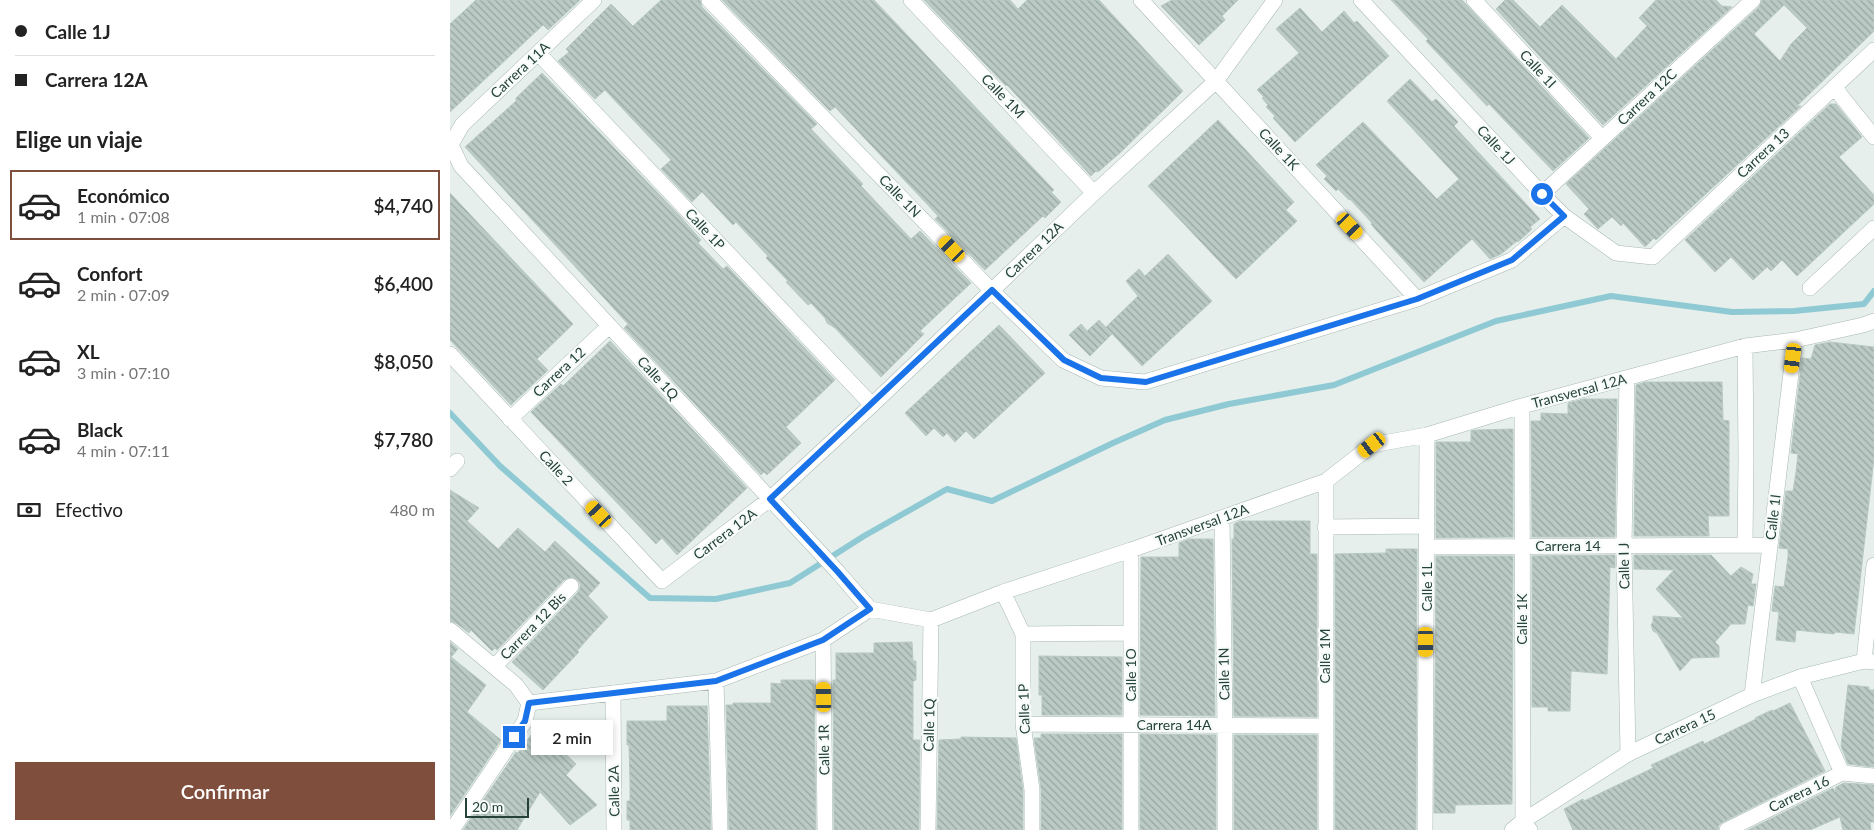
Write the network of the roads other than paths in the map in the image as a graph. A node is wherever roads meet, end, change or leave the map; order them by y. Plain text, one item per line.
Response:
1 (594, 0) edge
2 (709, 0) edge
3 (911, 0) edge
4 (1141, 0) edge
5 (1275, 0) edge
6 (1360, 0) edge
7 (1474, 0) edge
8 (1752, 0) edge
9 (1874, 50) edge
10 (538, 53) junction
11 (1216, 81) junction
12 (1834, 87) junction
13 (1874, 137) edge
14 (1602, 138) junction
15 (451, 145) edge
16 (1094, 193) junction
17 (1542, 194) junction
18 (1564, 216) junction
19 (1874, 228) edge
20 (1652, 257) joint
21 (1810, 288) dead end
22 (992, 290) junction
23 (1417, 299) junction
24 (1874, 321) edge
25 (609, 326) junction
26 (1795, 340) junction
27 (1745, 346) junction
28 (450, 354) edge
29 (1627, 378) junction
30 (872, 405) junction
31 (1522, 406) junction
32 (510, 419) junction
33 (1427, 435) junction
34 (1326, 481) junction
35 (770, 499) junction
36 (1222, 518) junction
37 (1427, 526) junction
38 (1326, 527) junction
39 (1744, 545) junction
40 (1770, 545) junction
41 (1624, 546) junction
42 (1427, 547) junction
43 (1522, 547) junction
44 (1131, 550) junction
45 (1874, 565) edge
46 (662, 581) joint
47 (571, 586) dead end
48 (1003, 592) junction
49 (870, 609) junction
50 (931, 620) junction
51 (450, 630) edge
52 (1131, 633) junction
53 (1023, 634) junction
54 (823, 640) junction
55 (1869, 661) edge
56 (495, 666) junction
57 (1800, 677) junction
58 (716, 681) junction
59 (613, 693) junction
60 (1752, 695) junction
61 (529, 703) junction
62 (1023, 724) junction
63 (1131, 724) junction
64 (1225, 725) junction
65 (1325, 726) junction
66 (1628, 754) junction
67 (1842, 773) junction
68 (1874, 776) edge
69 (1522, 827) edge
70 (452, 830) edge
71 (614, 830) edge
72 (720, 830) edge
73 (826, 830) edge
74 (928, 830) edge
75 (1032, 830) edge
76 (1131, 830) edge
77 (1225, 830) edge
78 (1326, 830) edge
79 (1425, 830) edge
80 (1727, 830) edge

1 - 10 street, Carrera 11A
2 - 22 street, Calle 1N
3 - 16 street, Calle 1M
4 - 11 street, Calle 1K
5 - 11 street, Carrera 12A
6 - 17 street, Calle 1J
7 - 14 street, Calle 1I
8 - 14 street, Carrera 12C
9 - 12 street, Carrera 13
10 - 15 street, Carrera 11A
10 - 30 street, Calle 1P
11 - 16 street, Carrera 12A
11 - 23 street, Calle 1K
12 - 13 street
12 - 20 street, Carrera 13
14 - 17 street, Carrera 12C
15 - 25 street, Calle 1Q
16 - 22 street, Carrera 12A
17 - 18 street, Calle 1J
18 - 20 street, Calle 1J
18 - 23 street
19 - 21 street
22 - 23 street, Calle 1N
22 - 30 street, Carrera 12A
24 - 26 street, Transversal 12A
25 - 32 street, Carrera 12
25 - 35 street, Calle 1Q
26 - 27 street, Transversal 12A
26 - 40 street, Calle 1I
27 - 29 street, Transversal 12A
27 - 39 street
28 - 32 street, Calle 2
29 - 31 street, Transversal 12A
29 - 41 street, Calle I J
30 - 35 street, Carrera 12A
31 - 33 street, Transversal 12A
31 - 43 street, Calle 1K
32 - 46 street, Calle 2
33 - 34 street, Transversal 12A
33 - 37 street, Calle 1L
34 - 36 street, Transversal 12A
34 - 38 street, Calle 1M
35 - 46 street, Carrera 12A
35 - 49 street, Calle 1Q
36 - 44 street, Transversal 12A
36 - 64 street, Calle 1N
37 - 38 street
37 - 42 street, Calle 1L
38 - 65 street, Calle 1M
39 - 40 street, Carrera 14
39 - 41 street, Carrera 14
40 - 60 street, Calle 1I
41 - 43 street, Carrera 14
41 - 66 street, Calle I J
42 - 43 street, Carrera 14
42 - 79 street, Calle 1L
43 - 69 street, Calle 1K
44 - 48 street, Transversal 12A
44 - 52 street, Calle 1O
45 - 55 street
47 - 56 street, Carrera 12 Bis
48 - 50 street, Transversal 12A
48 - 53 street, Calle 1P
49 - 50 street
49 - 54 street
50 - 74 street, Calle 1Q
51 - 56 street
52 - 53 street
52 - 63 street, Calle 1O
53 - 62 street, Calle 1P
54 - 58 street
54 - 73 street, Calle 1R
55 - 57 street, Carrera 15
56 - 61 street
57 - 60 street, Carrera 15
57 - 67 street
58 - 59 street
58 - 72 street
59 - 61 street
59 - 71 street, Calle 2A
60 - 66 street, Carrera 15
61 - 70 street
62 - 63 street, Carrera 14A
62 - 75 street, Calle 1P
63 - 64 street, Carrera 14A
63 - 76 street, Calle 1O
64 - 65 street, Carrera 14A
64 - 77 street, Calle 1N
65 - 78 street, Calle 1M
66 - 69 street, Carrera 15
67 - 68 street, Carrera 16
67 - 80 street, Carrera 16

